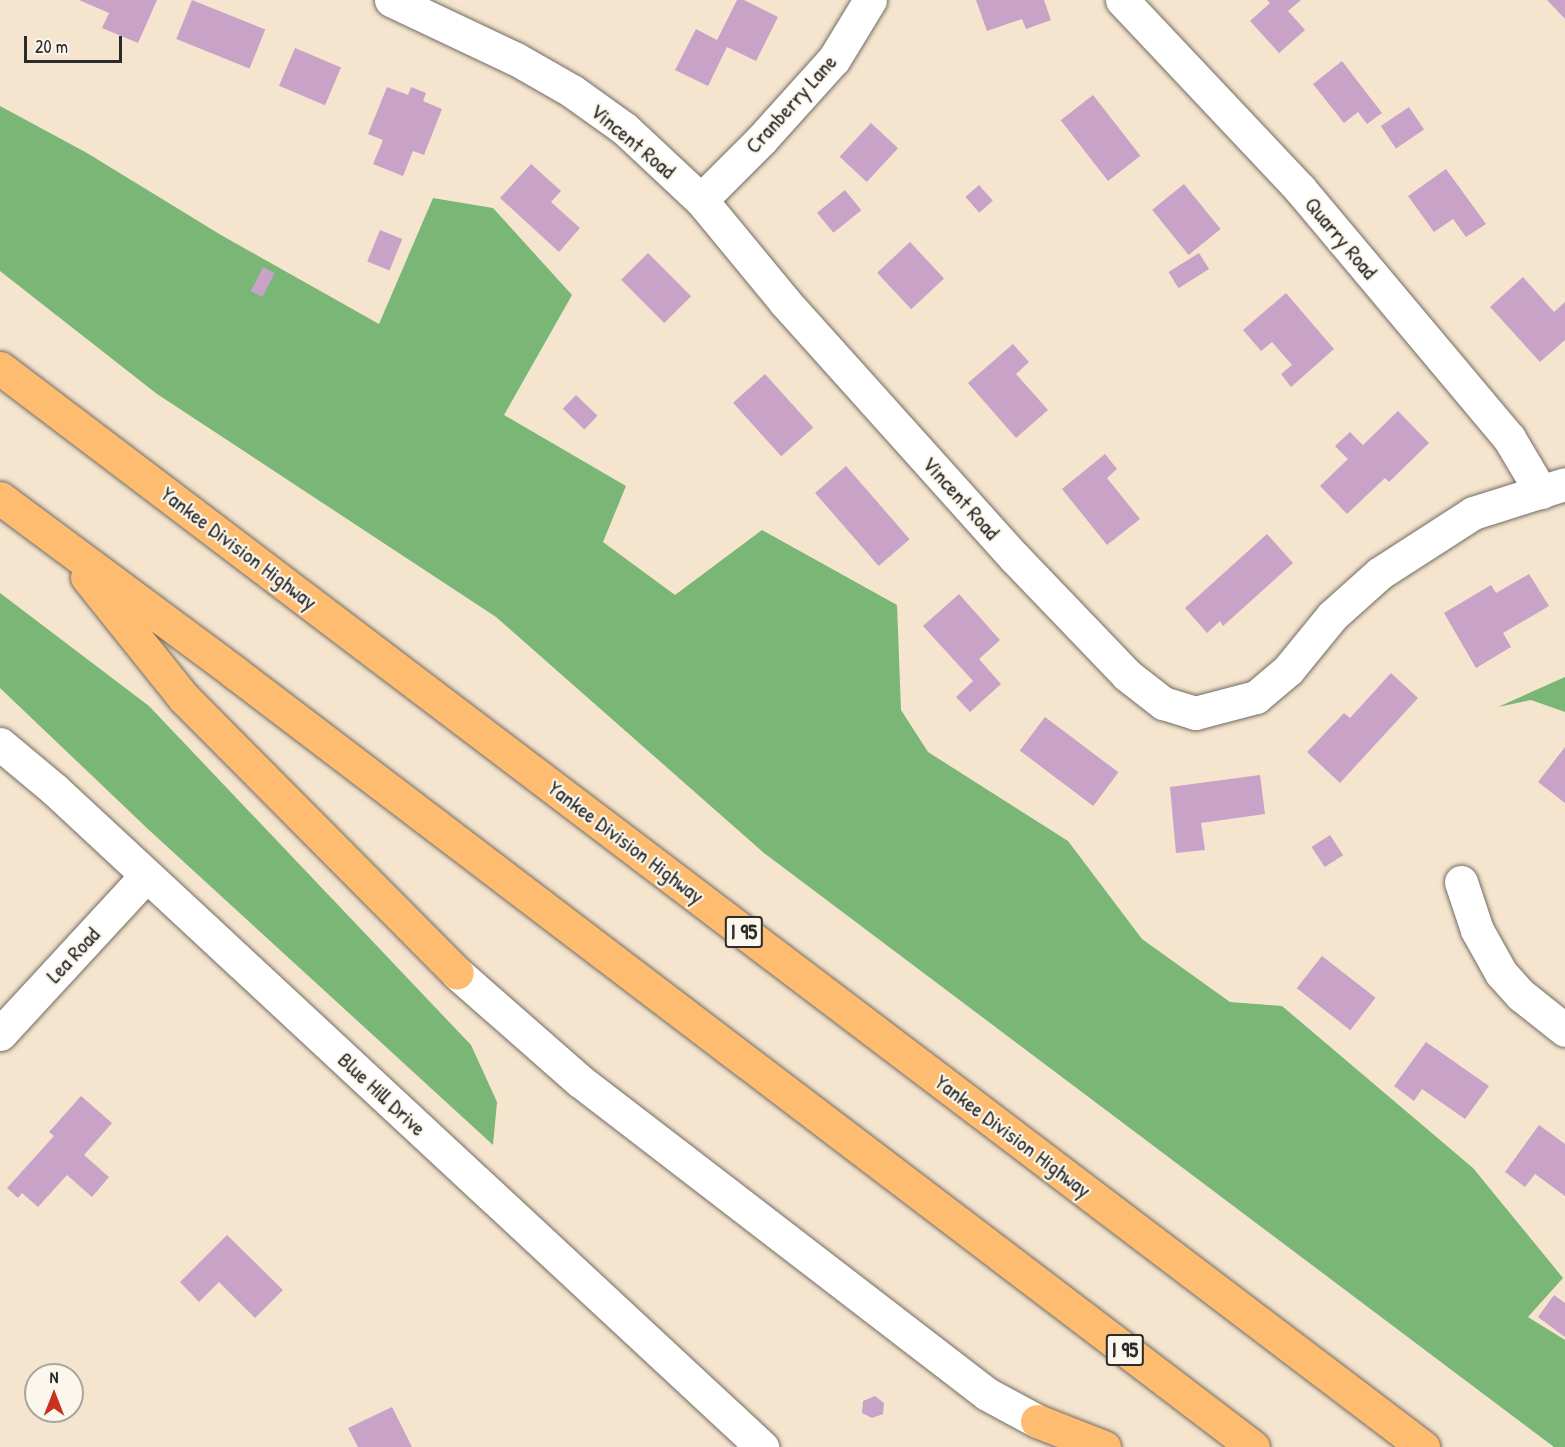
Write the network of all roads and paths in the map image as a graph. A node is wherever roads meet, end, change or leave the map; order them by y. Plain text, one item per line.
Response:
1 (391, 0) edge
2 (870, 0) edge
3 (1122, 0) edge
4 (701, 200) junction
5 (0, 368) edge
6 (1553, 488) edge
7 (0, 498) edge
8 (58, 540) junction
9 (0, 744) edge
10 (146, 876) junction
11 (1461, 882) dead end
12 (457, 974) joint
13 (1565, 1030) edge
14 (0, 1034) edge
15 (1037, 1421) joint
16 (762, 1447) edge
17 (1104, 1447) edge
18 (1253, 1447) edge
19 (1424, 1447) edge

1 - 4 street, Vincent Road
2 - 4 street, Cranberry Lane
3 - 6 street, Quarry Road
4 - 6 street, Vincent Road
5 - 19 highway, Yankee Division Highway / I 95
7 - 8 highway, I 95
8 - 12 highway
8 - 18 highway, I 95
9 - 10 street, Blue Hill Drive
10 - 14 street, Lea Road
10 - 16 street, Blue Hill Drive
11 - 13 street
12 - 15 street
15 - 17 highway

